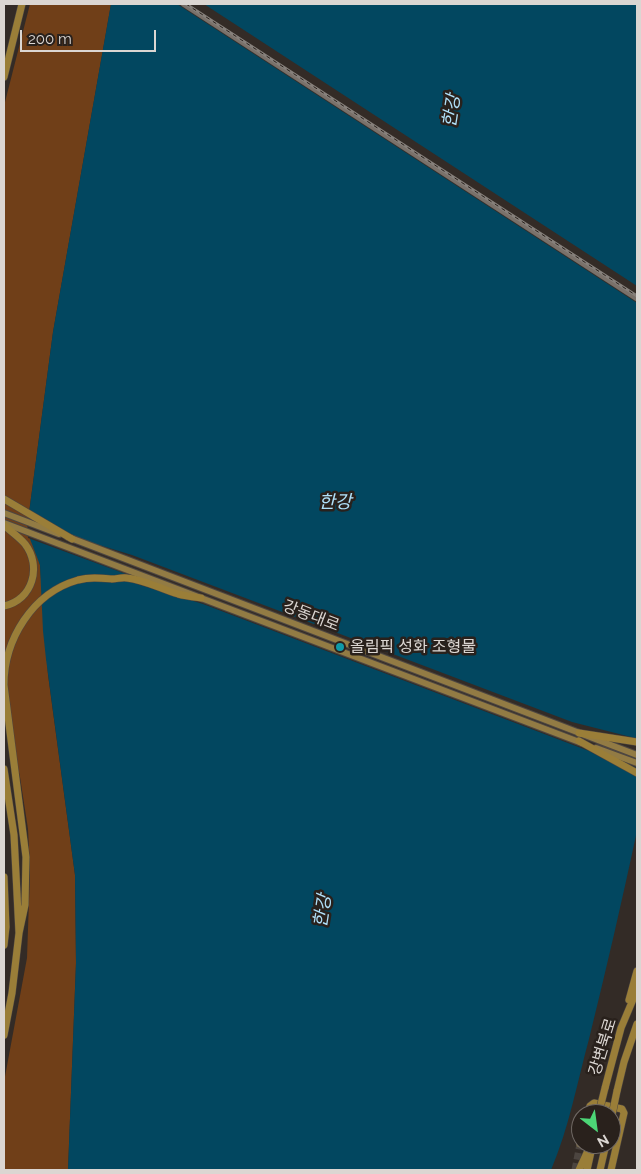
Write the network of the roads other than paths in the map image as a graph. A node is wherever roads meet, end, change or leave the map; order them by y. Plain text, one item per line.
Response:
1 (22, 4) edge
2 (183, 4) edge
3 (4, 77) edge
4 (637, 299) edge
5 (4, 499) edge
6 (4, 513) edge
7 (4, 524) edge
8 (72, 539) junction
9 (201, 598) junction
10 (4, 606) edge
11 (5, 695) edge
12 (4, 721) edge
13 (579, 733) junction
14 (579, 741) junction
15 (637, 742) edge
16 (637, 755) edge
17 (12, 756) junction
18 (637, 763) edge
19 (4, 769) edge
20 (637, 773) edge
21 (4, 877) edge
22 (4, 903) edge
23 (6, 912) junction
24 (19, 933) junction
25 (4, 945) edge
26 (637, 971) edge
27 (637, 990) edge
28 (637, 1024) edge
29 (621, 1028) junction
30 (4, 1035) edge
31 (601, 1104) edge
32 (615, 1104) edge
33 (621, 1109) edge
34 (621, 1126) edge
35 (587, 1154) edge
36 (590, 1154) edge
37 (604, 1154) edge
38 (615, 1154) edge
39 (579, 1170) edge
40 (587, 1170) edge
41 (600, 1170) edge
42 (611, 1170) edge

1 - 3 highway
2 - 4 street
5 - 8 highway
6 - 8 main road, 강동대로
7 - 9 main road, 강동대로
7 - 10 highway
8 - 13 main road, 강동대로
9 - 11 highway
9 - 14 main road, 강동대로
11 - 17 highway
12 - 17 highway
13 - 15 highway
13 - 16 main road, 강동대로
14 - 18 main road, 강동대로
14 - 20 highway
17 - 24 highway
19 - 24 highway
21 - 23 highway
22 - 23 highway
23 - 25 highway
24 - 30 highway
26 - 29 highway
27 - 29 highway, 강변북로
28 - 32 highway, 강변북로, bridge
29 - 31 highway, 강변북로, bridge
33 - 34 highway
35 - 39 highway
36 - 40 highway
37 - 41 highway
38 - 42 highway

